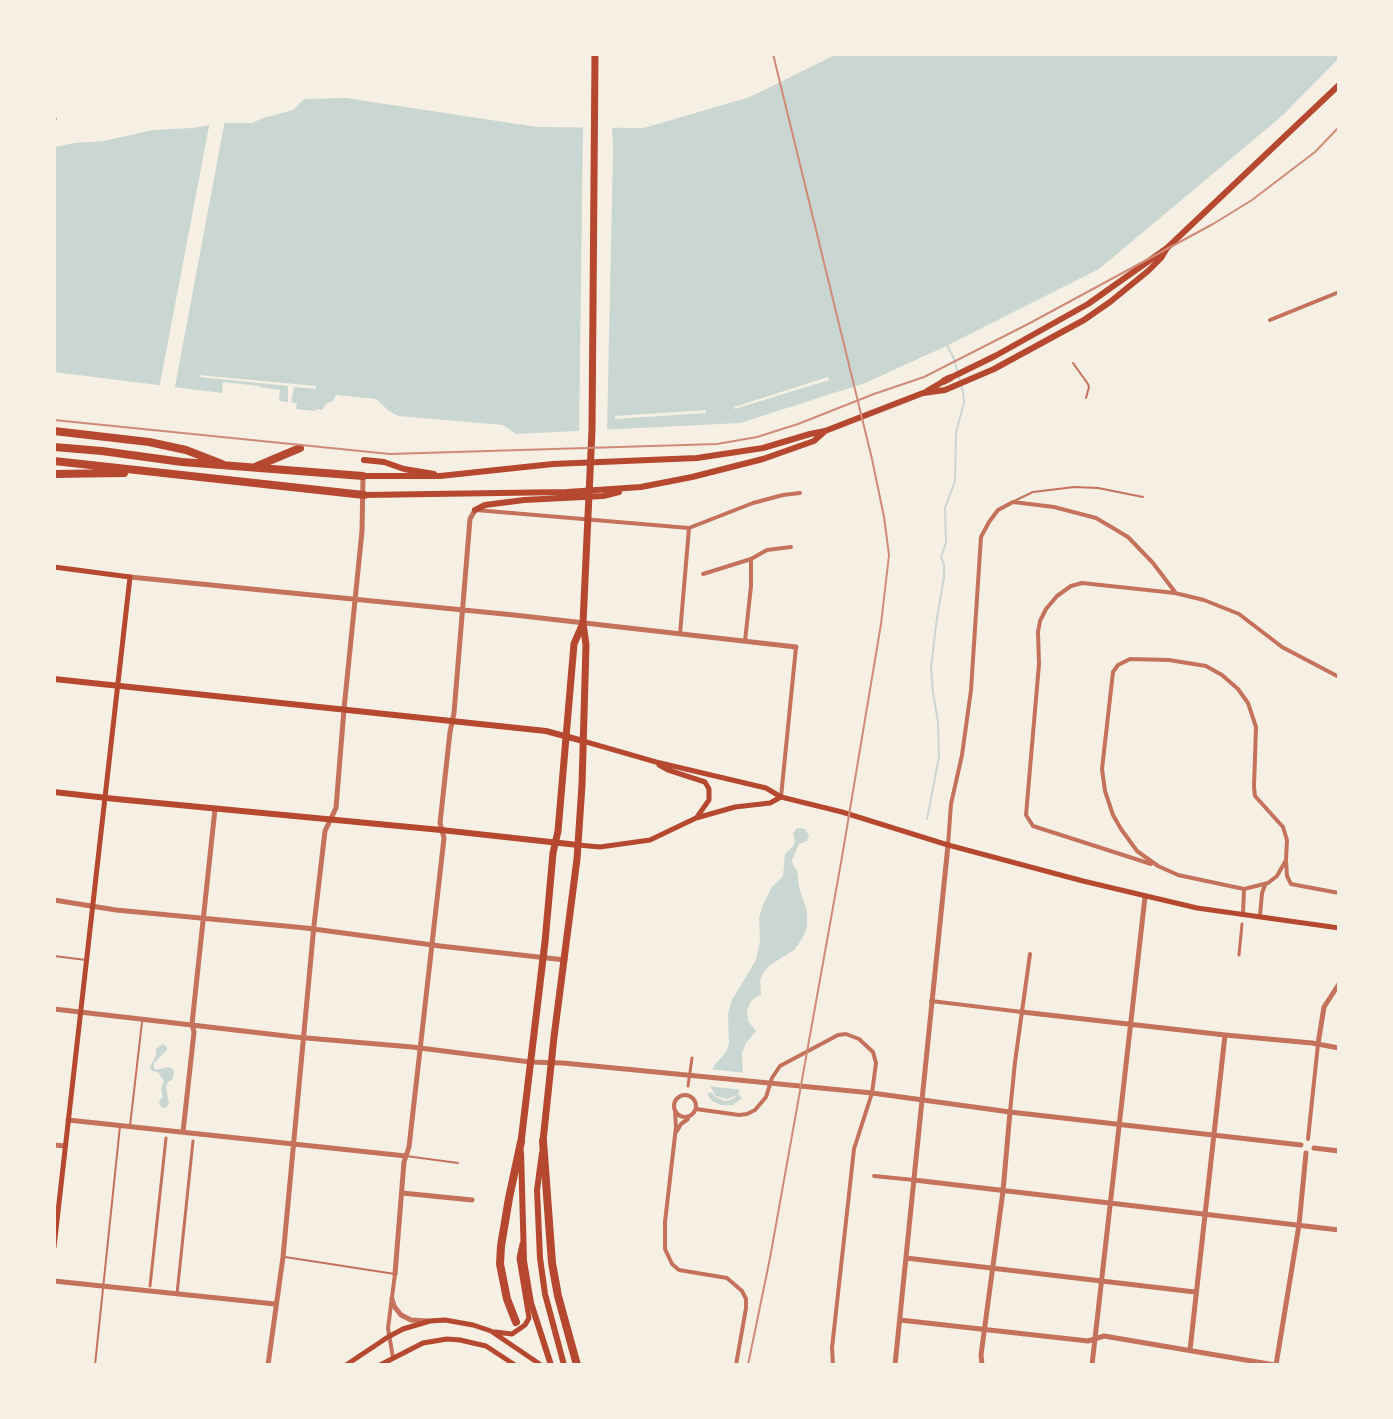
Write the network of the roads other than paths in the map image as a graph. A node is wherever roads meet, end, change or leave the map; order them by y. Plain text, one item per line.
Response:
1 (595, 54) edge
2 (1339, 85) edge
3 (1167, 248) junction
4 (1339, 292) edge
5 (1270, 320) dead end
6 (1073, 363) dead end
7 (923, 393) junction
8 (1086, 398) dead end
9 (54, 431) edge
10 (825, 432) junction
11 (54, 447) edge
12 (300, 448) dead end
13 (364, 460) dead end
14 (54, 461) edge
15 (226, 466) junction
16 (253, 468) junction
17 (137, 471) junction
18 (54, 474) edge
19 (363, 476) junction
20 (440, 476) junction
21 (628, 489) junction
22 (800, 493) dead end
23 (364, 495) junction
24 (1143, 497) dead end
25 (1013, 502) junction
26 (475, 510) junction
27 (689, 528) junction
28 (791, 547) dead end
29 (751, 559) junction
30 (54, 567) edge
31 (703, 574) dead end
32 (130, 577) junction
33 (1175, 593) junction
34 (356, 600) junction
35 (464, 611) junction
36 (583, 623) junction
37 (680, 634) junction
38 (745, 642) junction
39 (796, 647) joint
40 (1339, 677) edge
41 (54, 679) edge
42 (117, 686) junction
43 (344, 709) junction
44 (451, 721) junction
45 (566, 736) junction
46 (583, 741) junction
47 (656, 762) junction
48 (54, 792) edge
49 (782, 797) junction
50 (105, 798) junction
51 (215, 809) junction
52 (696, 818) junction
53 (330, 819) junction
54 (441, 830) junction
55 (555, 842) junction
56 (578, 845) junction
57 (948, 845) junction
58 (1286, 860) junction
59 (1158, 866) junction
60 (1265, 885) junction
61 (1245, 889) junction
62 (1339, 893) edge
63 (1145, 897) junction
64 (54, 900) edge
65 (92, 906) junction
66 (1243, 914) junction
67 (1260, 916) junction
68 (204, 918) junction
69 (1242, 924) dead end
70 (1339, 928) edge
71 (314, 930) junction
72 (432, 945) junction
73 (1030, 954) dead end
74 (1239, 955) dead end
75 (54, 956) edge
76 (543, 957) junction
77 (86, 960) junction
78 (565, 960) junction
79 (1339, 984) edge
80 (931, 1000) junction
81 (54, 1009) edge
82 (80, 1012) junction
83 (1022, 1012) junction
84 (142, 1019) junction
85 (192, 1024) junction
86 (1132, 1025) junction
87 (1225, 1035) junction
88 (304, 1036) junction
89 (1318, 1044) junction
90 (420, 1048) junction
91 (1339, 1048) edge
92 (692, 1058) dead end
93 (530, 1062) junction
94 (552, 1062) junction
95 (688, 1086) dead end
96 (872, 1093) junction
97 (922, 1100) junction
98 (696, 1109) junction
99 (675, 1111) junction
100 (1010, 1112) junction
101 (691, 1116) junction
102 (68, 1120) junction
103 (1120, 1124) junction
104 (120, 1125) junction
105 (130, 1126) junction
106 (183, 1132) junction
107 (675, 1134) junction
108 (1214, 1135) junction
109 (166, 1138) dead end
110 (1308, 1138) dead end
111 (193, 1141) dead end
112 (543, 1141) junction
113 (521, 1142) junction
114 (294, 1144) junction
115 (54, 1145) edge
116 (1302, 1145) dead end
117 (65, 1146) junction
118 (1314, 1148) dead end
119 (1339, 1152) edge
120 (1306, 1153) dead end
121 (406, 1156) junction
122 (458, 1163) dead end
123 (874, 1176) dead end
124 (914, 1180) junction
125 (1003, 1191) junction
126 (402, 1192) junction
127 (472, 1200) dead end
128 (1111, 1204) junction
129 (1204, 1213) junction
130 (1299, 1225) junction
131 (1339, 1230) edge
132 (523, 1239) junction
133 (54, 1247) edge
134 (282, 1257) junction
135 (906, 1258) junction
136 (993, 1267) junction
137 (395, 1274) junction
138 (54, 1281) edge
139 (1102, 1281) junction
140 (104, 1286) junction
141 (150, 1286) dead end
142 (1195, 1292) junction
143 (177, 1294) junction
144 (392, 1299) junction
145 (275, 1304) junction
146 (900, 1320) junction
147 (430, 1321) junction
148 (516, 1322) dead end
149 (985, 1329) junction
150 (491, 1331) junction
151 (388, 1337) junction
152 (1096, 1338) junction
153 (1190, 1350) junction
154 (393, 1358) junction
155 (95, 1365) edge
156 (268, 1365) edge
157 (346, 1365) edge
158 (380, 1365) edge
159 (515, 1365) edge
160 (541, 1365) edge
161 (551, 1365) edge
162 (564, 1365) edge
163 (578, 1365) edge
164 (736, 1365) edge
165 (833, 1365) edge
166 (895, 1365) edge
167 (982, 1365) edge
168 (1092, 1365) edge
169 (1275, 1365) edge

1 - 36 highway
2 - 3 main road
3 - 7 main road
3 - 7 main road
4 - 5 street
6 - 8 lane
7 - 10 main road
9 - 15 highway
10 - 20 main road
10 - 21 main road
11 - 15 highway
12 - 16 highway
13 - 20 main road
14 - 17 highway
15 - 16 highway
16 - 19 highway
17 - 18 highway
17 - 23 highway
19 - 20 main road
19 - 23 street
21 - 23 main road
21 - 26 main road
22 - 27 street
23 - 34 street
24 - 25 lane
25 - 33 street
25 - 57 street
26 - 27 street
26 - 35 street
27 - 37 street
28 - 29 street
29 - 31 street
29 - 38 street
30 - 32 main road
32 - 34 street
32 - 42 main road
33 - 40 street
33 - 59 street
34 - 35 street
34 - 43 street
35 - 36 street
35 - 44 street
36 - 37 street
36 - 45 highway
36 - 46 highway
37 - 38 street
38 - 39 street
39 - 49 street
41 - 42 main road
42 - 43 main road
42 - 50 main road
43 - 44 main road
43 - 53 street
44 - 45 main road
44 - 54 street
45 - 46 main road
45 - 55 highway
46 - 47 main road
46 - 56 highway
47 - 49 main road
47 - 52 main road
48 - 50 main road
49 - 52 main road
49 - 57 main road
50 - 51 main road
50 - 65 main road
51 - 53 main road
51 - 68 street
52 - 56 main road
53 - 54 main road
53 - 71 street
54 - 55 main road
54 - 72 street
55 - 56 main road
55 - 76 highway
56 - 78 highway
57 - 63 main road
57 - 80 street
58 - 59 street
58 - 60 street
58 - 62 street
59 - 61 street
60 - 61 street
60 - 67 street
61 - 66 street
63 - 66 main road
63 - 86 street
64 - 65 street
65 - 68 street
65 - 77 main road
66 - 67 main road
67 - 70 main road
68 - 71 street
68 - 85 street
69 - 74 street
71 - 72 street
71 - 88 street
72 - 76 street
72 - 90 street
73 - 83 street
75 - 77 lane
76 - 78 street
76 - 93 highway
77 - 82 main road
78 - 94 highway
79 - 89 street
80 - 83 street
80 - 97 street
81 - 82 street
82 - 84 street
82 - 102 main road
83 - 86 street
83 - 100 street
84 - 85 street
84 - 105 lane
85 - 88 street
85 - 106 street
86 - 87 street
86 - 103 street
87 - 89 street
87 - 108 street
88 - 90 street
88 - 114 street
89 - 91 street
89 - 110 street
90 - 93 street
90 - 121 street
92 - 95 street
93 - 94 street
93 - 113 highway
94 - 96 street
94 - 112 highway
96 - 97 street
96 - 98 street
96 - 165 street
97 - 100 street
97 - 124 street
98 - 99 street
98 - 101 street
99 - 101 street
99 - 107 street
100 - 103 street
100 - 125 street
101 - 107 street
102 - 104 street
102 - 117 main road
103 - 108 street
103 - 128 street
104 - 105 street
104 - 140 lane
105 - 106 street
106 - 114 street
107 - 164 street
108 - 116 street
108 - 129 street
109 - 141 street
111 - 143 street
112 - 162 main road
112 - 163 highway
113 - 132 main road
113 - 148 highway
114 - 121 street
114 - 134 street
115 - 117 street
117 - 133 main road
118 - 119 street
120 - 130 street
121 - 122 lane
121 - 126 street
123 - 124 street
124 - 125 street
124 - 135 street
125 - 128 street
125 - 136 street
126 - 127 street
126 - 137 street
128 - 129 street
128 - 139 street
129 - 130 street
129 - 142 street
130 - 131 street
130 - 169 street
132 - 150 main road
132 - 161 main road
134 - 137 lane
134 - 145 street
135 - 136 street
135 - 146 street
136 - 139 street
136 - 149 street
137 - 144 street
138 - 140 street
139 - 142 street
139 - 152 street
140 - 143 street
140 - 155 lane
142 - 153 street
143 - 145 street
144 - 147 street
144 - 151 street
145 - 156 street
146 - 149 street
146 - 166 street
147 - 150 main road
147 - 151 main road
149 - 152 street
149 - 167 street
150 - 160 main road
151 - 154 street
151 - 157 main road
152 - 153 street
152 - 168 street
153 - 169 street
154 - 158 main road
154 - 159 main road

